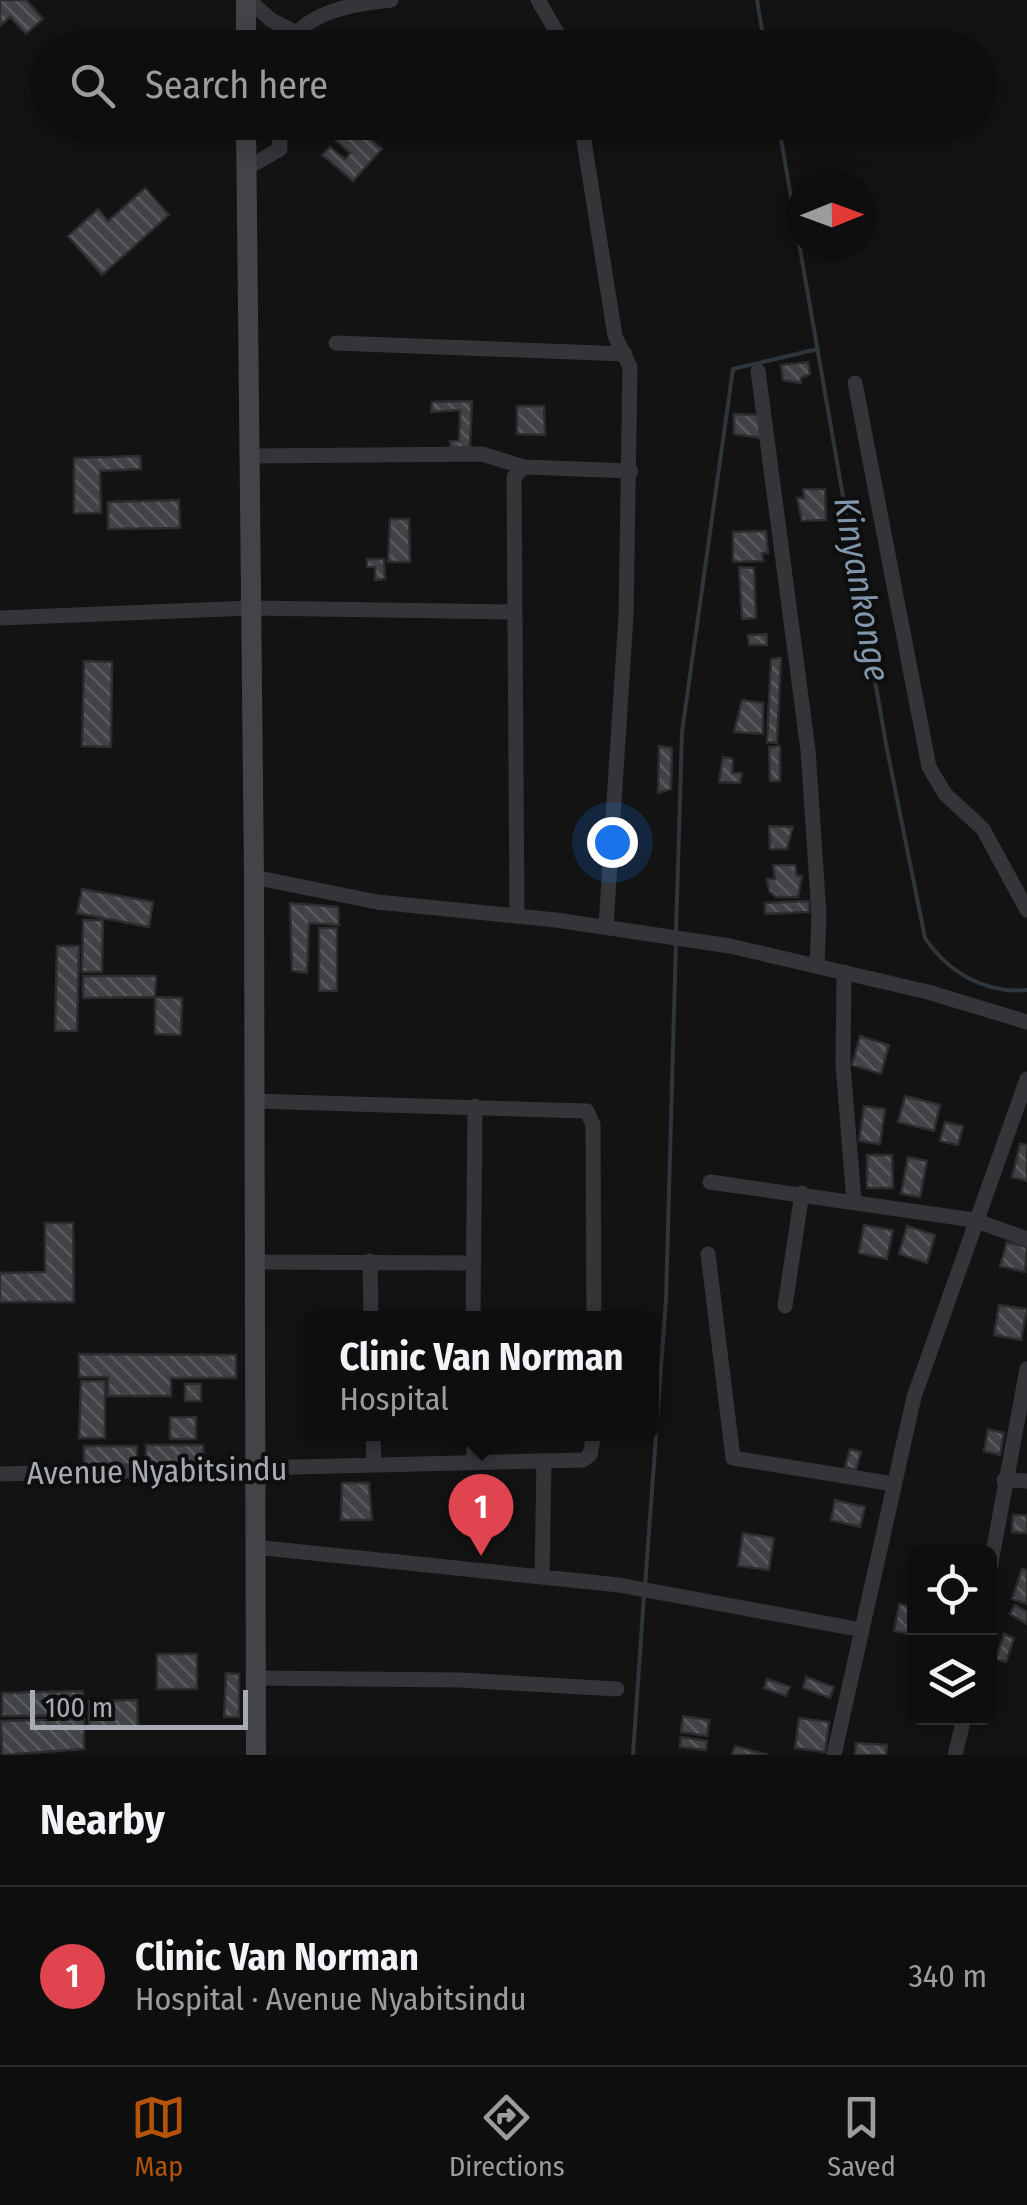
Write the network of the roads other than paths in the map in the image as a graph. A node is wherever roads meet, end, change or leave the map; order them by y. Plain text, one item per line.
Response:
1 (248, 0) edge
2 (391, 0) edge
3 (538, 0) edge
4 (247, 30) edge
5 (290, 30) edge
6 (297, 30) edge
7 (556, 30) edge
8 (246, 140) edge
9 (279, 140) edge
10 (584, 140) edge
11 (245, 169) junction
12 (336, 343) dead end
13 (625, 354) junction
14 (758, 370) dead end
15 (855, 383) dead end
16 (247, 456) junction
17 (524, 467) junction
18 (631, 471) junction
19 (252, 608) junction
20 (514, 612) junction
21 (0, 618) edge
22 (254, 877) junction
23 (1027, 910) edge
24 (516, 915) junction
25 (606, 926) junction
26 (818, 966) junction
27 (844, 972) junction
28 (1027, 1022) edge
29 (1027, 1079) edge
30 (253, 1101) junction
31 (476, 1106) junction
32 (710, 1182) dead end
33 (802, 1193) junction
34 (854, 1201) junction
35 (974, 1220) junction
36 (1027, 1239) edge
37 (708, 1254) dead end
38 (370, 1261) junction
39 (254, 1262) junction
40 (472, 1263) junction
41 (785, 1306) dead end
42 (371, 1311) edge
43 (473, 1311) edge
44 (594, 1311) edge
45 (1027, 1369) edge
46 (373, 1441) edge
47 (474, 1441) edge
48 (593, 1441) edge
49 (544, 1461) junction
50 (474, 1463) junction
51 (374, 1464) junction
52 (254, 1471) junction
53 (0, 1474) edge
54 (1004, 1480) junction
55 (1027, 1482) edge
56 (894, 1484) junction
57 (994, 1545) edge
58 (254, 1547) junction
59 (542, 1578) junction
60 (862, 1630) junction
61 (256, 1678) junction
62 (618, 1689) dead end
63 (962, 1725) edge
64 (256, 1755) edge
65 (834, 1755) edge
66 (955, 1755) edge

1 - 4 street
1 - 5 street
2 - 6 street
3 - 7 street
8 - 11 street
9 - 11 street
10 - 13 street
11 - 16 street
12 - 13 street
13 - 18 street
14 - 26 street
15 - 23 street
16 - 17 street
16 - 19 street
17 - 18 street
17 - 20 street
18 - 25 street
19 - 20 street
19 - 21 street
19 - 22 street
20 - 24 street
22 - 24 street
22 - 30 street
24 - 25 street
25 - 26 street
26 - 27 street
27 - 28 street
27 - 34 street
29 - 35 street
30 - 31 street
30 - 39 street
31 - 40 street
31 - 44 street
32 - 33 street
33 - 34 street
33 - 41 street
34 - 35 street
35 - 36 street
35 - 56 street
37 - 56 street
38 - 39 street
38 - 40 street
38 - 42 street
39 - 52 street
40 - 43 street
45 - 54 street
46 - 51 street
47 - 50 street
48 - 49 street, Avenue Nyabitsindu
49 - 50 street, Avenue Nyabitsindu
49 - 59 street
50 - 51 street, Avenue Nyabitsindu
51 - 52 street, Avenue Nyabitsindu
52 - 53 street, Avenue Nyabitsindu
52 - 58 street
54 - 55 street
54 - 57 street
56 - 60 street
58 - 59 street
58 - 61 street
59 - 60 street
60 - 65 street
61 - 62 street
61 - 64 street
63 - 66 street

